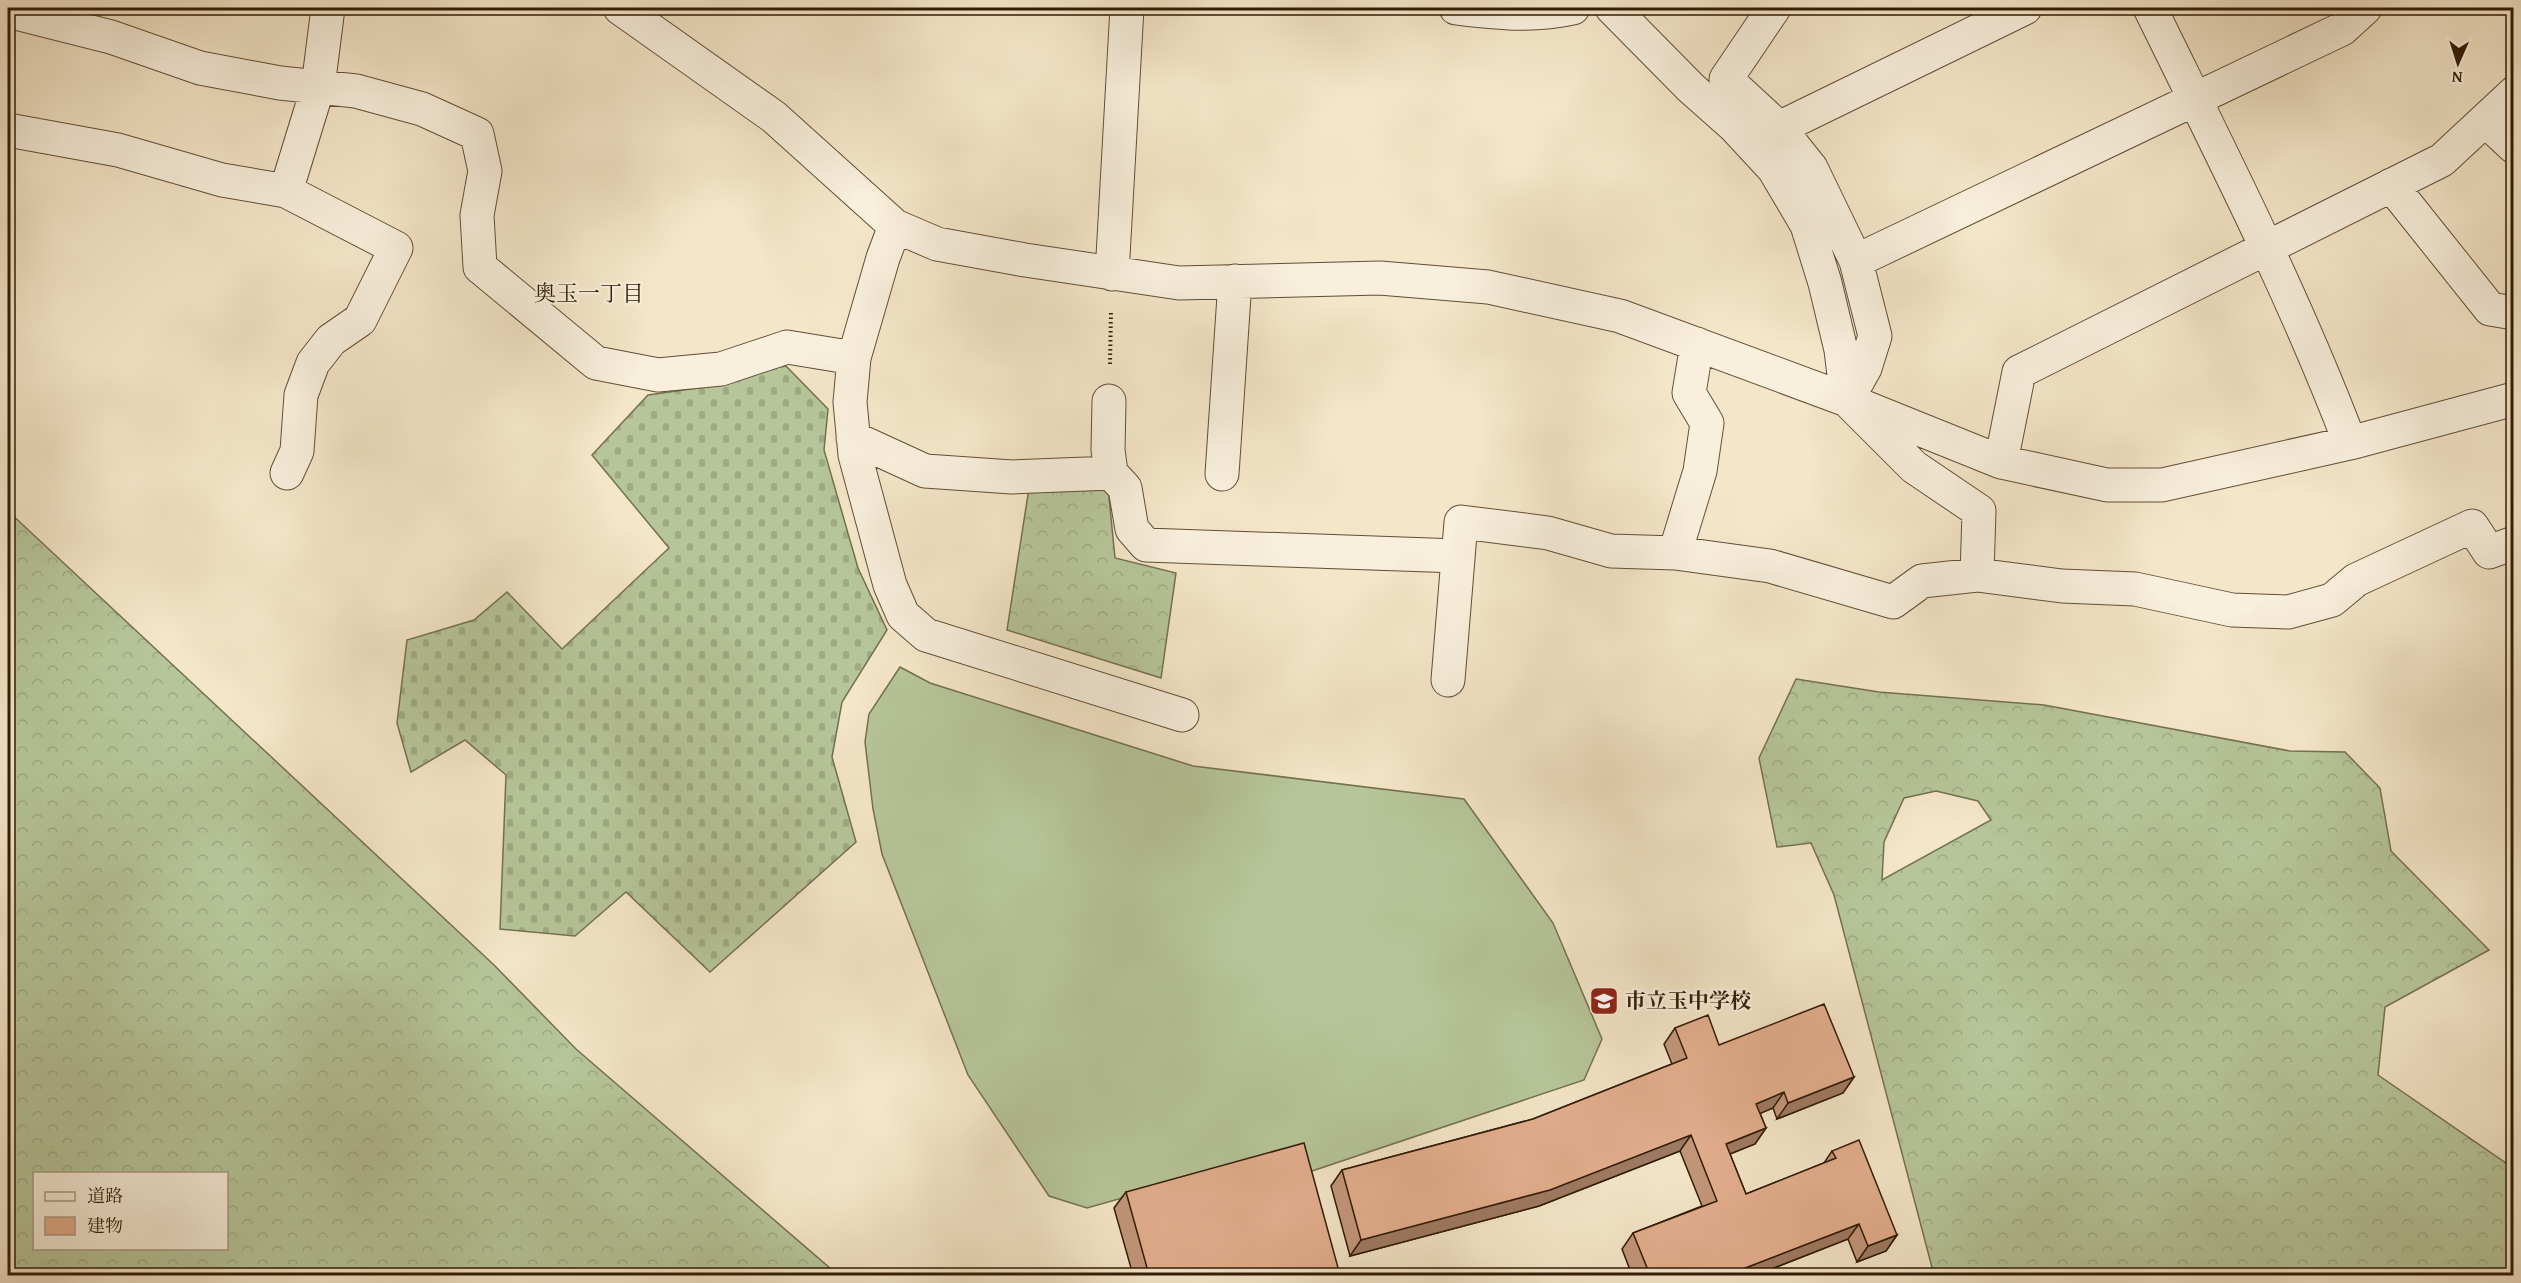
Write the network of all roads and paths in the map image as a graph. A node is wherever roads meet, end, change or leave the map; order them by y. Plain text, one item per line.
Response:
1 (328, 8) edge
2 (620, 8) edge
3 (1127, 8) edge
4 (1456, 8) edge
5 (1573, 8) edge
6 (1612, 8) edge
7 (1774, 8) edge
8 (2025, 8) edge
9 (2150, 8) edge
10 (2365, 8) edge
11 (8, 11) edge
12 (318, 87) junction
13 (2514, 93) edge
14 (2195, 100) junction
15 (2485, 120) junction
16 (1779, 128) junction
17 (8, 130) edge
18 (2514, 147) edge
19 (2391, 185) junction
20 (286, 191) junction
21 (895, 226) junction
22 (2267, 247) junction
23 (1856, 261) junction
24 (1112, 274) junction
25 (1235, 281) junction
26 (2514, 313) edge
27 (1697, 344) junction
28 (854, 358) junction
29 (2514, 399) edge
30 (1846, 400) junction
31 (1109, 401) joint
32 (853, 438) junction
33 (2350, 443) junction
34 (2001, 462) junction
35 (287, 473) dead end
36 (1111, 473) junction
37 (1222, 474) dead end
38 (2514, 543) edge
39 (1675, 553) junction
40 (1458, 556) junction
41 (1977, 575) junction
42 (1448, 680) dead end
43 (1182, 715) dead end

1 - 12 street
2 - 21 street
3 - 24 street
4 - 5 street
6 - 30 street
7 - 16 street
8 - 16 street
9 - 14 street
10 - 14 street
11 - 12 street
12 - 20 street
12 - 28 street
13 - 15 street
14 - 22 street
14 - 23 street
15 - 18 street
15 - 19 street
16 - 23 street
17 - 20 street
19 - 22 street
19 - 26 street
20 - 35 street
21 - 24 street
21 - 28 street
22 - 33 street
22 - 34 street
23 - 30 street
24 - 25 street
24 - 31 path
25 - 27 street
25 - 37 street
27 - 30 street
27 - 39 street
28 - 32 street
29 - 33 street
30 - 34 street
30 - 41 street
31 - 36 street
32 - 36 street
32 - 43 street
33 - 34 street
36 - 40 street
38 - 41 street
39 - 40 street
39 - 41 street
40 - 42 street

